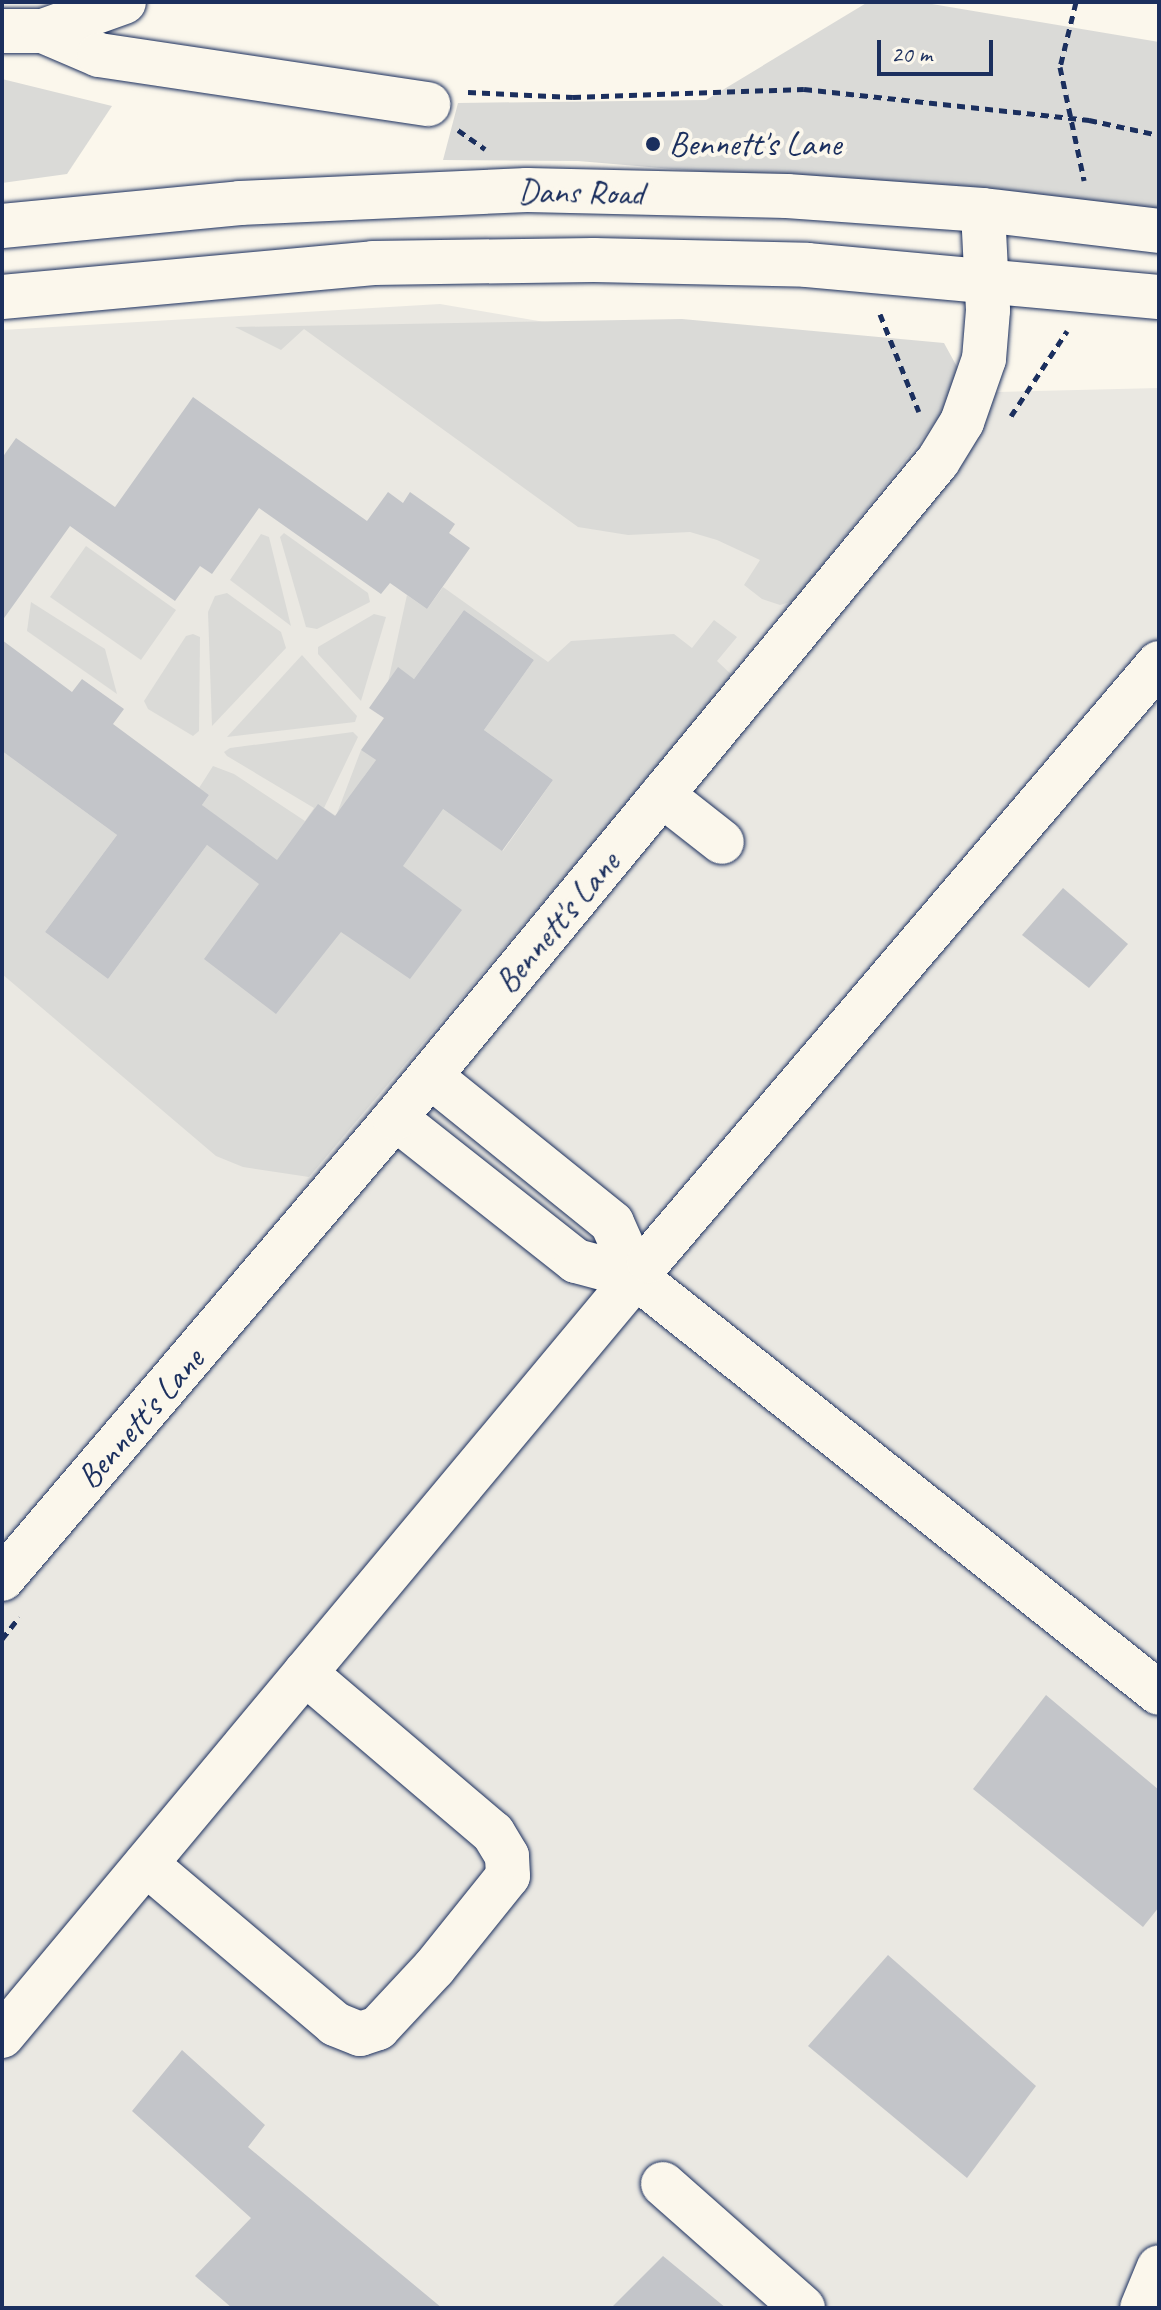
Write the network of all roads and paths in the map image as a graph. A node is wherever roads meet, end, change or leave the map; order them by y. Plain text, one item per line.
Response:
1 (124, 2) edge
2 (1076, 2) edge
3 (23, 31) edge
4 (428, 104) joint
5 (1069, 120) junction
6 (1159, 135) edge
7 (1087, 192) dead end
8 (983, 210) junction
9 (2, 226) edge
10 (1159, 231) edge
11 (988, 278) junction
12 (2, 297) edge
13 (1159, 297) edge
14 (874, 298) dead end
15 (923, 423) dead end
16 (1159, 663) edge
17 (662, 795) junction
18 (722, 842) dead end
19 (430, 1076) junction
20 (395, 1118) junction
21 (636, 1277) junction
22 (2, 1579) edge
23 (305, 1673) junction
24 (1159, 1693) edge
25 (146, 1864) junction
26 (2, 2036) edge
27 (663, 2184) dead end
28 (1159, 2267) edge
29 (803, 2308) edge
30 (1142, 2308) edge

1 - 3 main road
2 - 5 path
3 - 4 main road
4 - 5 path
5 - 6 path
5 - 7 path
8 - 9 main road, Dans Road
8 - 10 main road, Dans Road
8 - 11 main road, Bennett's Lane
11 - 12 main road, Dans Road
11 - 13 main road, Dans Road
11 - 17 main road, Bennett's Lane
14 - 15 path
16 - 21 main road
17 - 18 main road
17 - 19 main road, Bennett's Lane
19 - 20 main road, Bennett's Lane
19 - 21 main road
20 - 21 main road
20 - 22 main road, Bennett's Lane
21 - 23 main road
21 - 24 main road
23 - 25 main road
23 - 25 main road
25 - 26 main road
27 - 29 main road
28 - 30 main road

